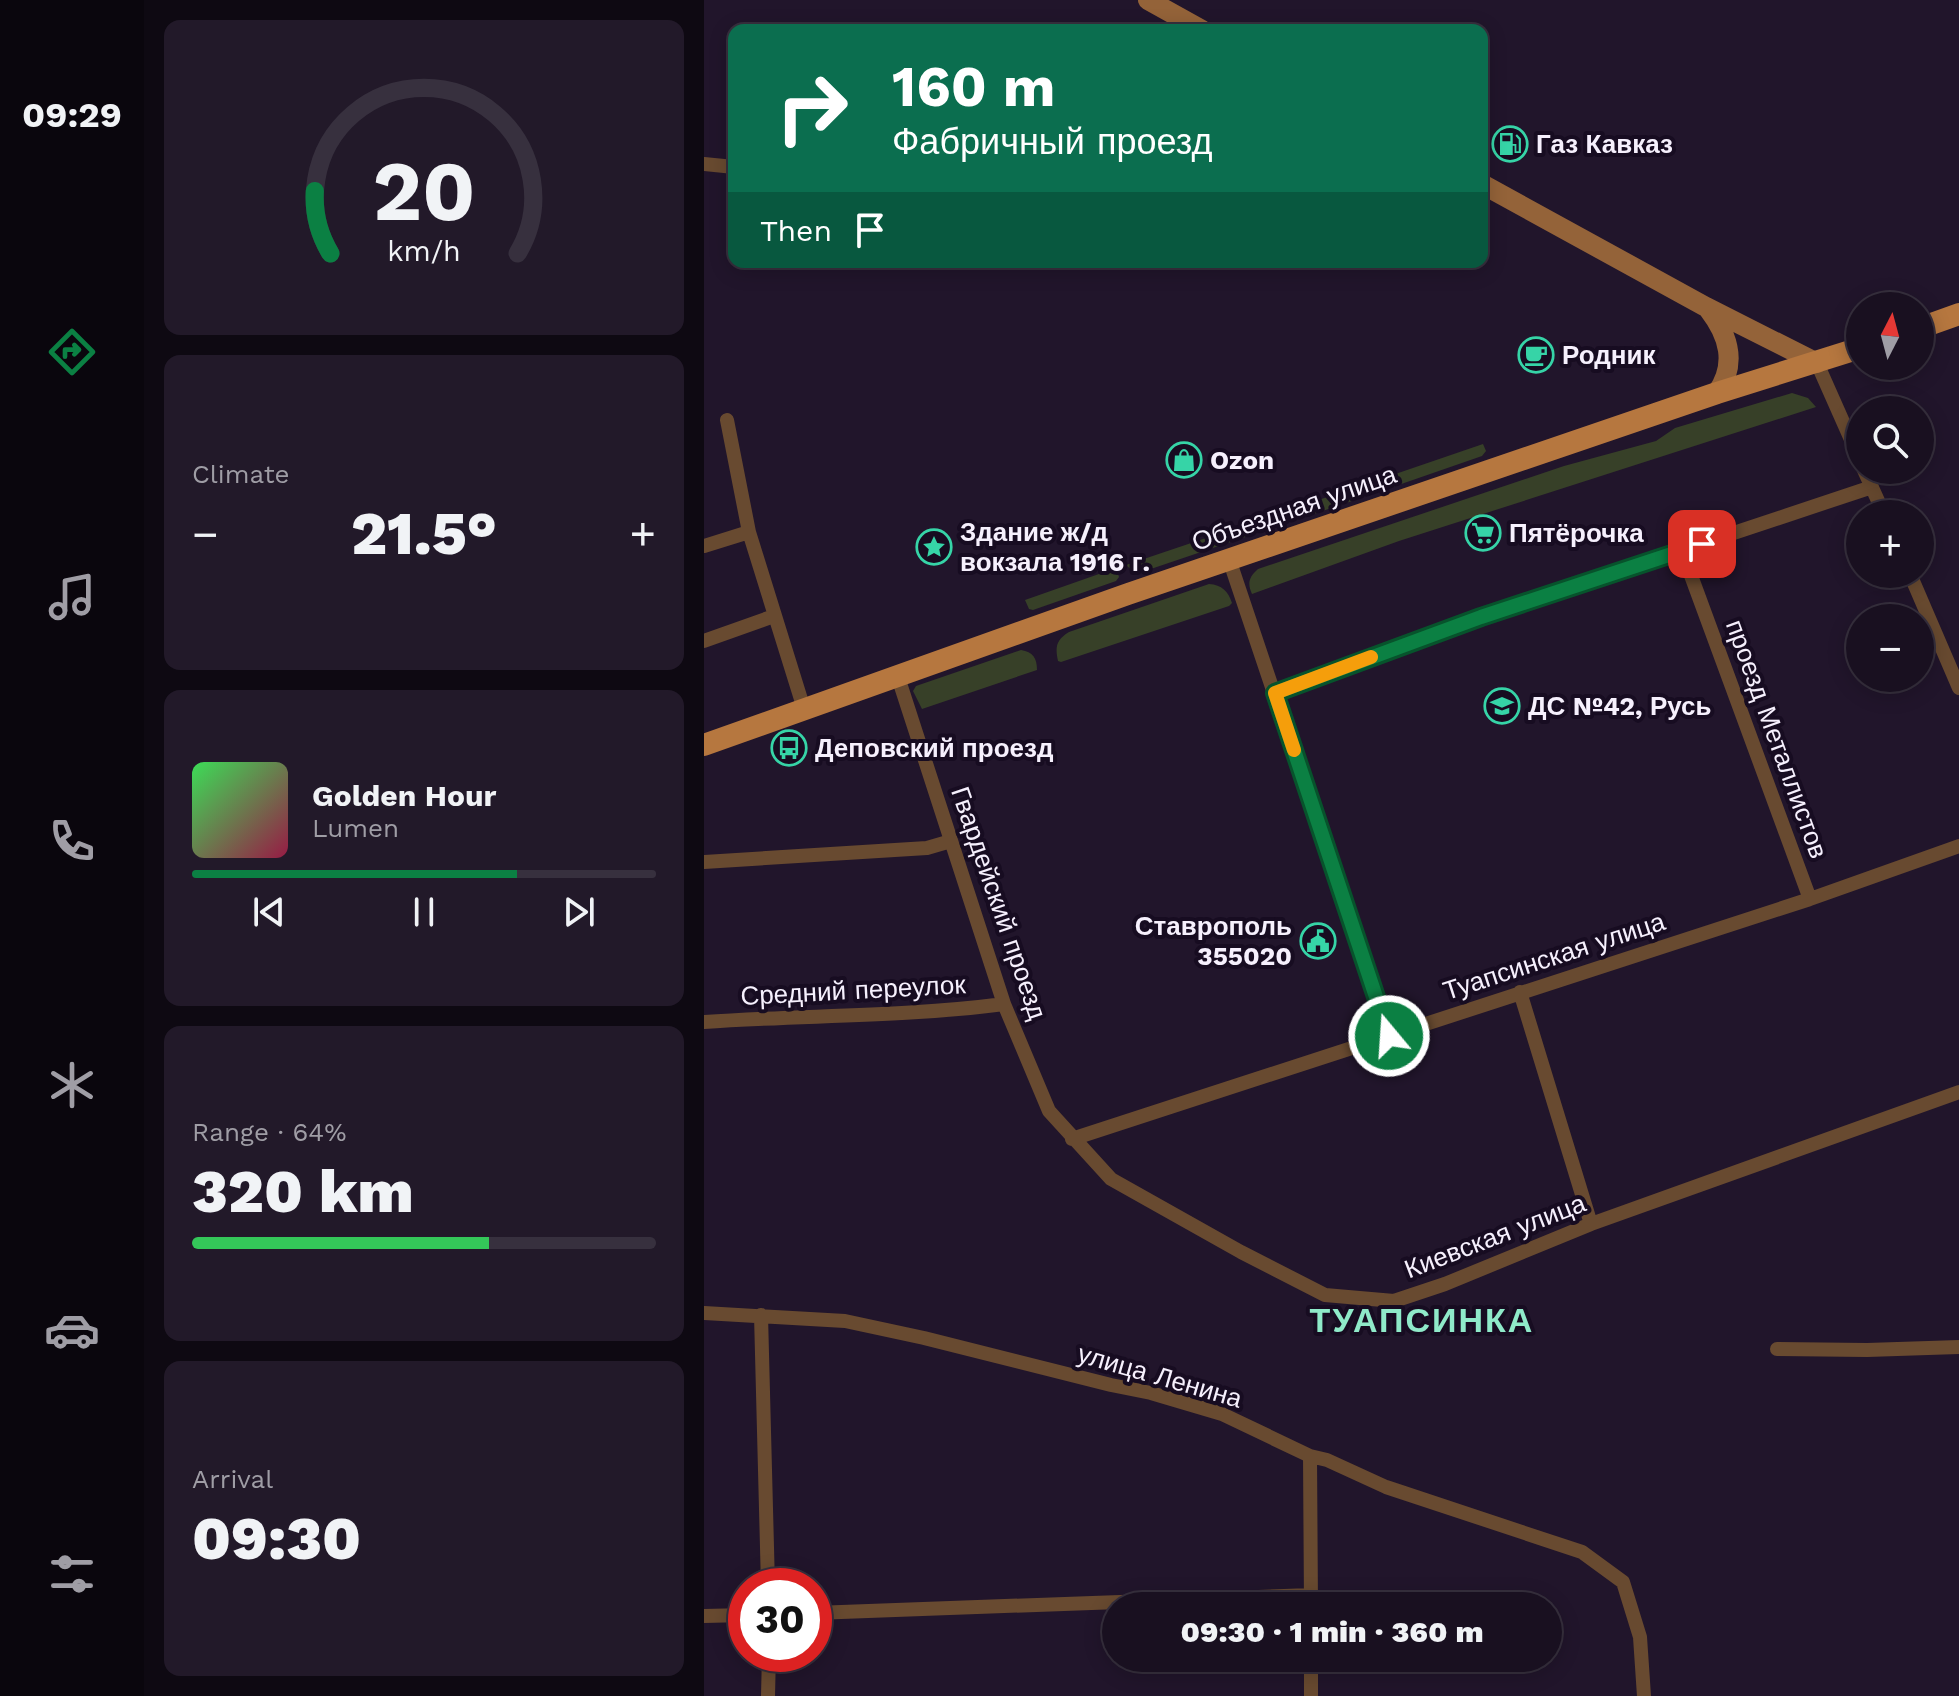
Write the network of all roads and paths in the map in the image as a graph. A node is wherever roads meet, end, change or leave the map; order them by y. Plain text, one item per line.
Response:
1 (1148, 0) edge
2 (1191, 24) edge
3 (704, 164) edge
4 (728, 166) edge
5 (1488, 187) edge
6 (1706, 307) junction
7 (1959, 314) edge
8 (1934, 323) edge
9 (1846, 353) edge
10 (1817, 363) junction
11 (1717, 393) junction
12 (727, 420) dead end
13 (1846, 428) edge
14 (1871, 484) edge
15 (1872, 487) junction
16 (1878, 500) edge
17 (749, 532) junction
18 (704, 546) edge
19 (1682, 551) junction
20 (1229, 559) junction
21 (1916, 588) edge
22 (774, 616) junction
23 (704, 641) edge
24 (897, 674) junction
25 (1959, 688) edge
26 (1275, 693) junction
27 (804, 709) junction
28 (704, 745) edge
29 (951, 841) junction
30 (1959, 846) edge
31 (704, 862) edge
32 (1810, 899) junction
33 (1520, 992) junction
34 (1004, 1004) junction
35 (704, 1022) edge
36 (1389, 1036) junction
37 (1959, 1092) edge
38 (1072, 1139) junction
39 (1591, 1224) junction
40 (704, 1313) edge
41 (761, 1315) junction
42 (1959, 1347) edge
43 (1777, 1349) dead end
44 (1310, 1456) junction
45 (768, 1568) edge
46 (1311, 1592) edge
47 (1102, 1606) edge
48 (832, 1613) edge
49 (728, 1615) edge
50 (704, 1616) edge
51 (769, 1672) edge
52 (1311, 1672) edge
53 (768, 1696) edge
54 (1311, 1696) edge
55 (1644, 1696) edge

1 - 2 main road
3 - 4 street
5 - 6 main road
6 - 10 main road
6 - 11 main road
7 - 8 main road
9 - 10 main road, Объездная улица
10 - 11 main road, Объездная улица
10 - 13 street
11 - 20 main road, Объездная улица
12 - 17 street
14 - 15 street
15 - 16 street
15 - 19 street
17 - 18 street
17 - 22 street
19 - 26 street
19 - 32 street, проезд Металлистов
20 - 24 main road, Объездная улица
20 - 26 street
21 - 25 street
22 - 23 street
22 - 27 street
24 - 27 main road, Объездная улица
24 - 29 street, Гвардейский проезд
26 - 36 street
27 - 28 main road, Объездная улица
29 - 31 street
29 - 34 street, Гвардейский проезд
30 - 32 street, Туапсинская улица
32 - 33 street, Туапсинская улица
33 - 36 street, Туапсинская улица
33 - 39 street
34 - 35 street, Средний переулок
34 - 38 street, Гвардейский проезд
36 - 38 street, Туапсинская улица
37 - 39 street, Киевская улица
38 - 39 street, Киевская улица
40 - 41 street, улица Ленина
41 - 44 street, улица Ленина
41 - 45 street
42 - 43 street
44 - 46 street
44 - 55 street, улица Ленина
47 - 48 street
49 - 50 street
51 - 53 street
52 - 54 street

